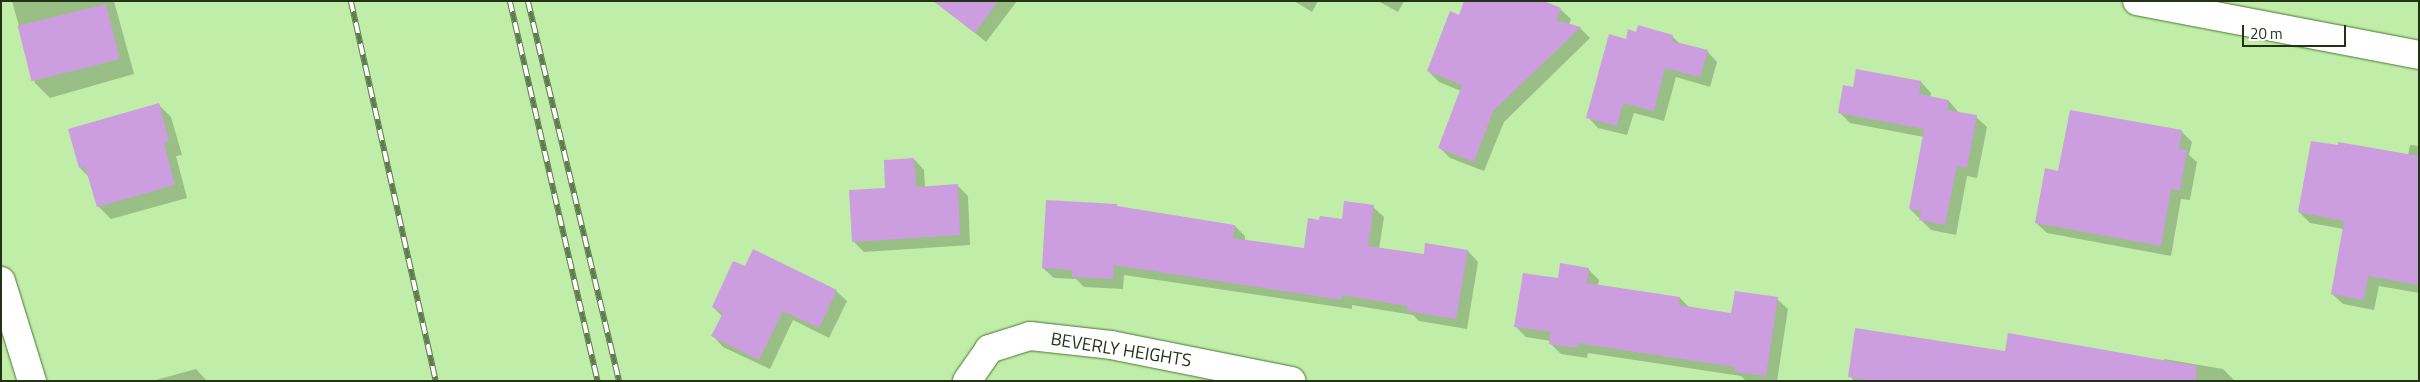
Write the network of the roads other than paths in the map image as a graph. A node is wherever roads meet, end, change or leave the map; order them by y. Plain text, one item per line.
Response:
1 (2137, 1) edge
2 (2419, 55) edge
3 (1, 281) edge
4 (32, 381) edge
5 (967, 381) edge
6 (1291, 381) edge

1 - 2 street
3 - 4 street
5 - 6 street, BEVERLY HEIGHTS

